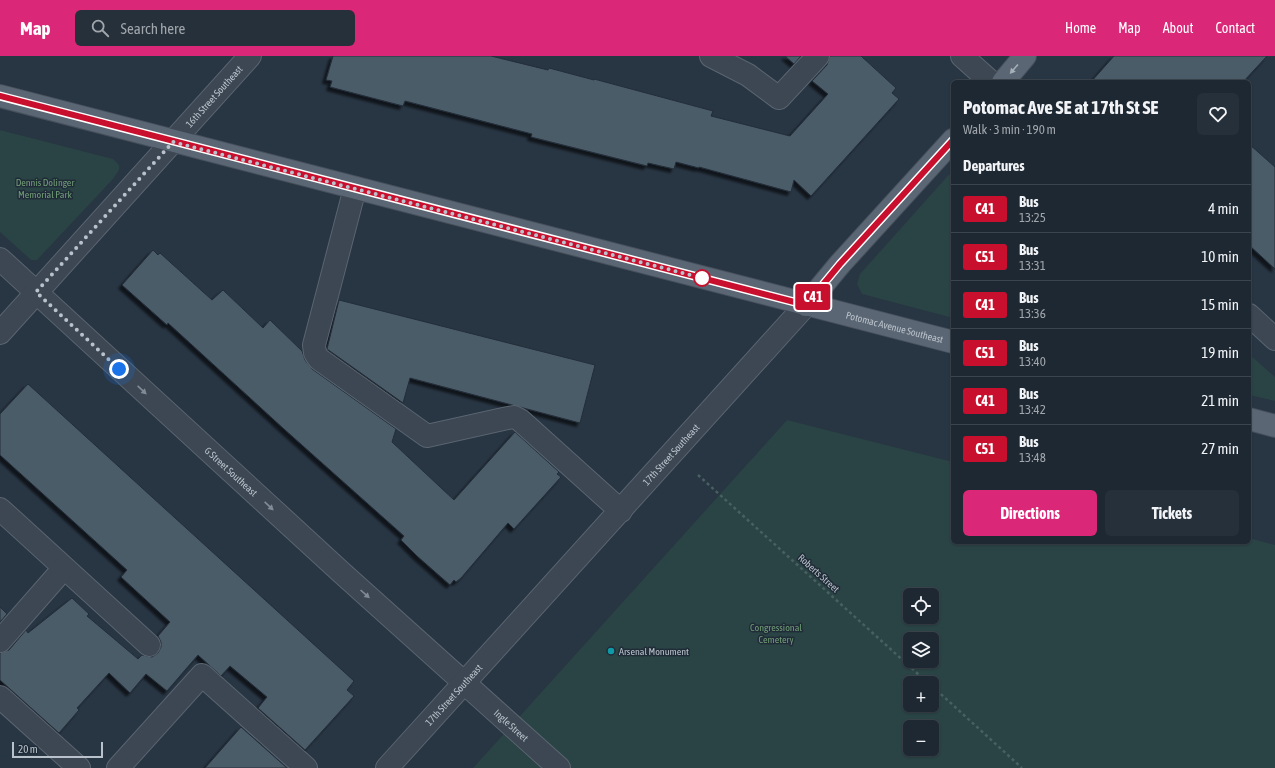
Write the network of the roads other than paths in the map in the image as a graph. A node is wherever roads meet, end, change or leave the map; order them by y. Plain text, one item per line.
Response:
1 (250, 56) edge
2 (711, 56) edge
3 (818, 56) edge
4 (962, 56) edge
5 (1025, 56) edge
6 (989, 80) edge
7 (1005, 80) edge
8 (0, 96) edge
9 (173, 142) junction
10 (951, 142) edge
11 (354, 188) junction
12 (0, 260) edge
13 (36, 292) junction
14 (806, 305) junction
15 (1251, 317) edge
16 (0, 333) edge
17 (1275, 339) edge
18 (951, 341) edge
19 (1251, 420) edge
20 (1275, 426) edge
21 (0, 510) edge
22 (620, 511) junction
23 (64, 568) junction
24 (0, 641) edge
25 (149, 645) dead end
26 (464, 682) junction
27 (0, 697) edge
28 (79, 768) edge
29 (118, 768) edge
30 (306, 768) edge
31 (387, 768) edge
32 (559, 768) edge

1 - 9 street, 16th Street Southeast
2 - 3 street
4 - 6 street
5 -> 7 main road
8 - 9 main road, Potomac Avenue Southeast
9 - 11 main road, Potomac Avenue Southeast
9 - 13 street, 16th Street Southeast
10 - 14 main road, 17th Street Southeast
11 - 14 main road, Potomac Avenue Southeast
11 - 22 street
12 - 13 street, G Street Southeast
13 - 16 street, 16th Street Southeast
13 -> 26 street, G Street Southeast
14 - 18 main road, Potomac Avenue Southeast
14 - 22 street, 17th Street Southeast
15 - 17 street
19 - 20 main road
21 - 23 street
22 - 26 street, 17th Street Southeast
23 - 24 street
23 - 25 street
26 - 31 street, 17th Street Southeast
26 - 32 street, Ingle Street
27 - 28 street
29 - 30 street

